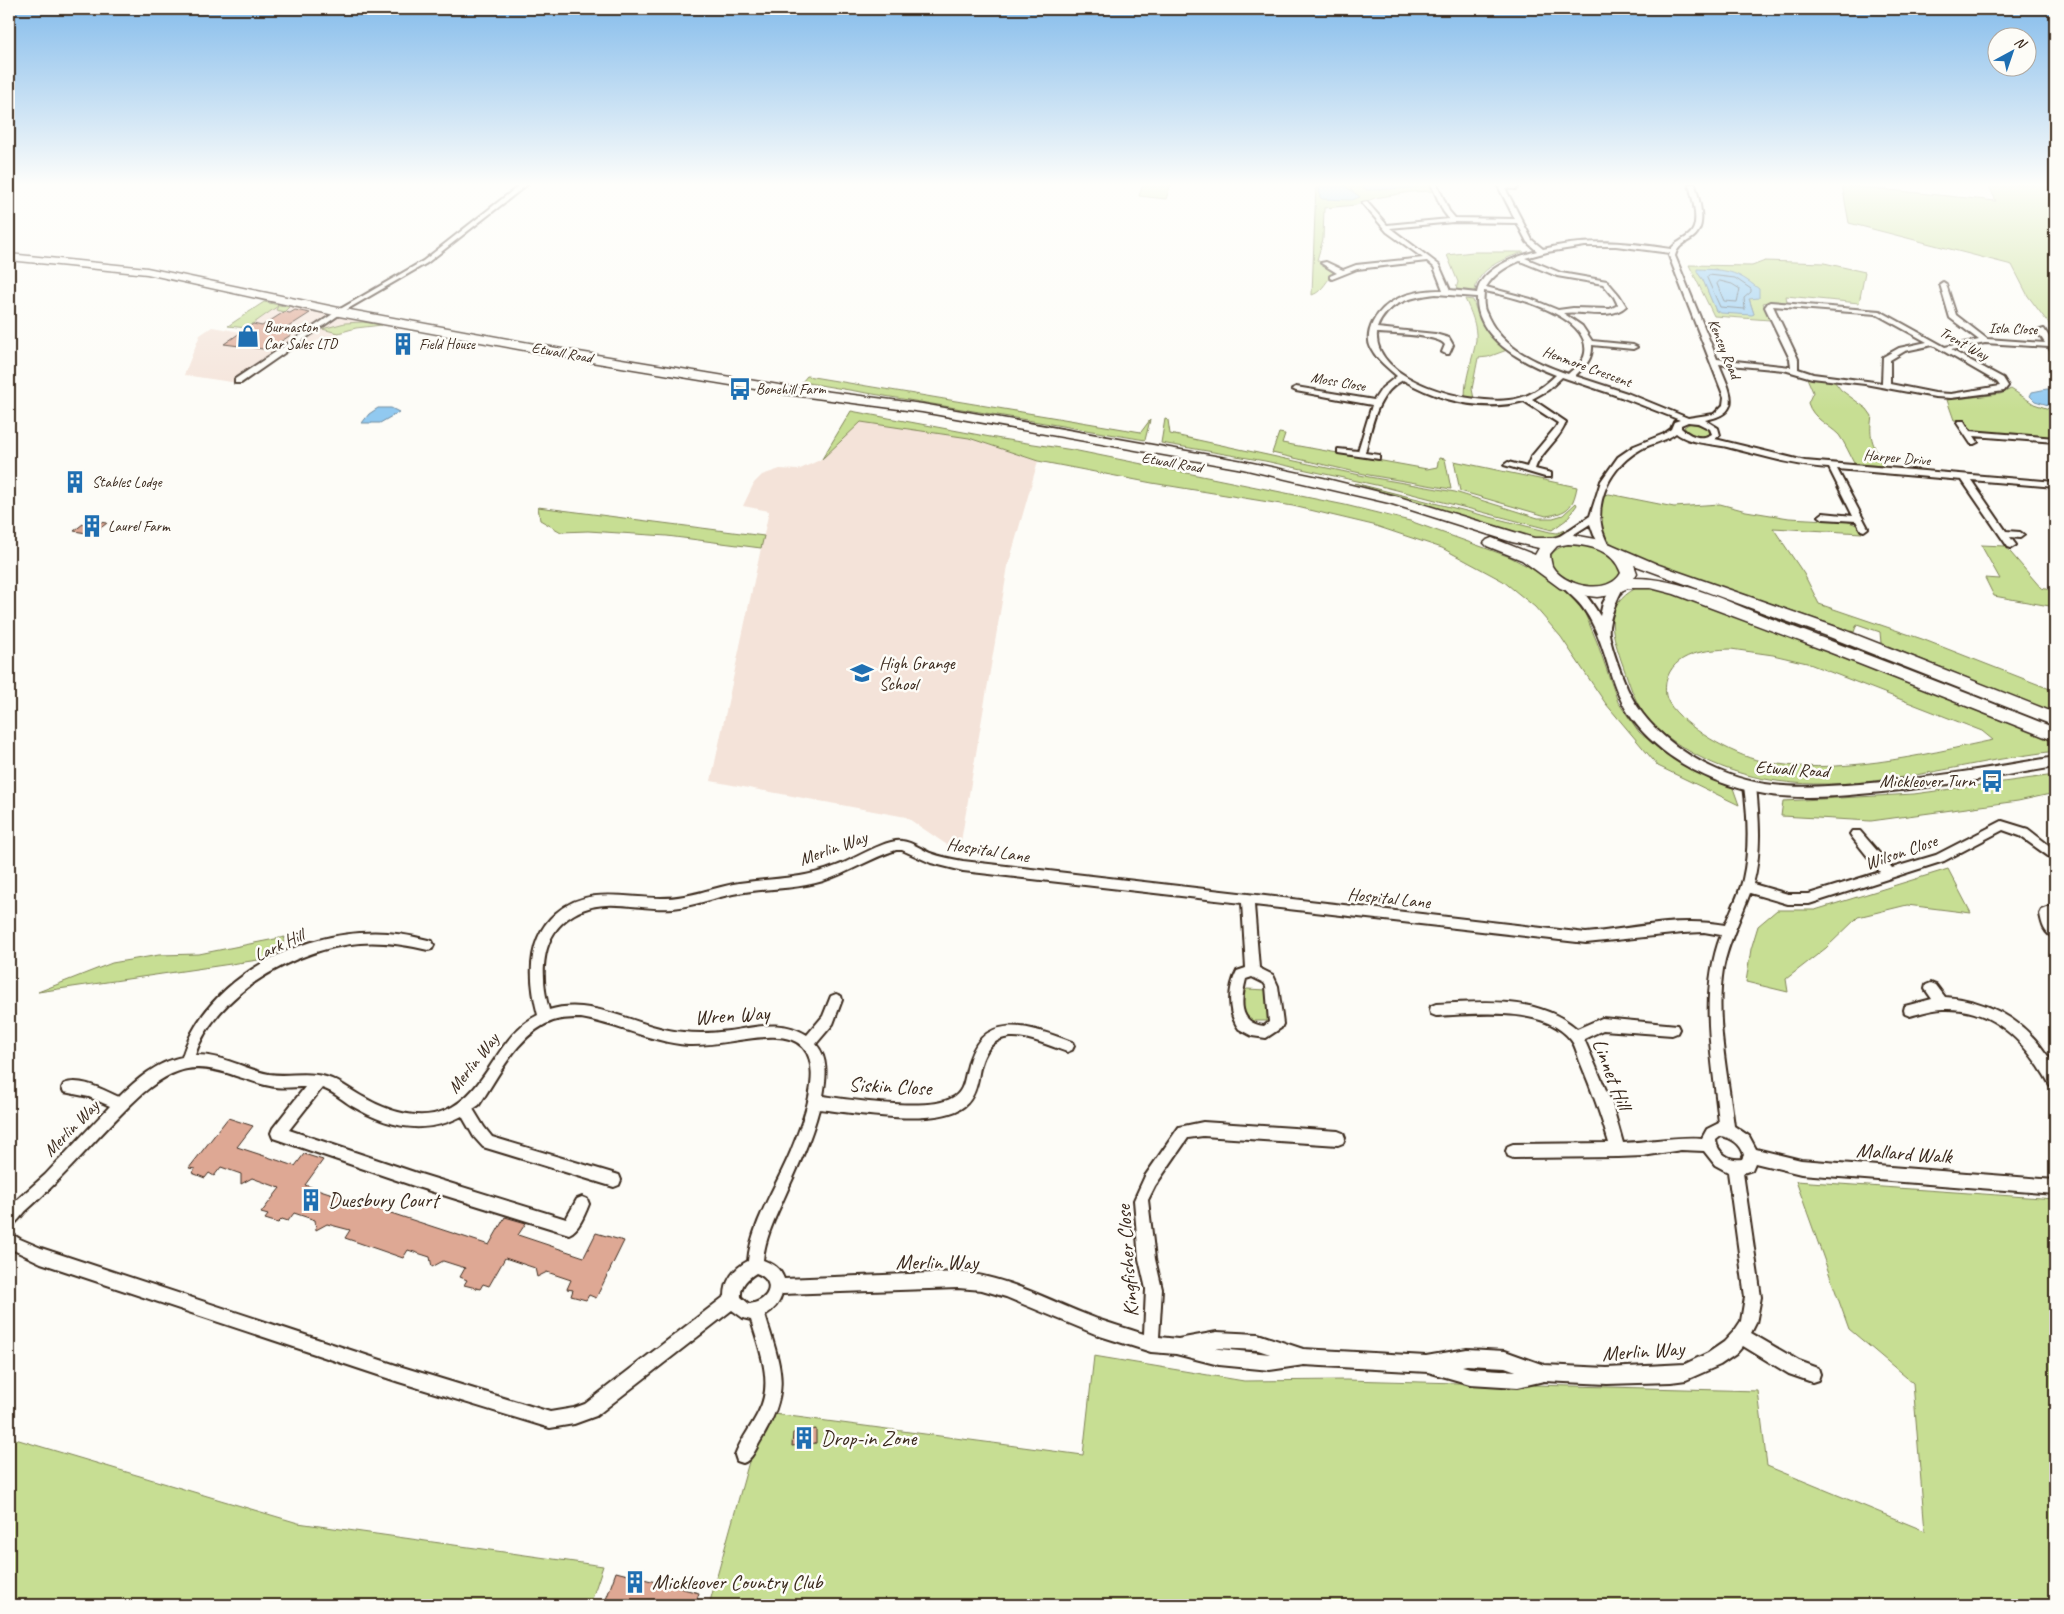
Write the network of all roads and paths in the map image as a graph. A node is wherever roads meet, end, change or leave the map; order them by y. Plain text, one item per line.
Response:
1 (32, 259) edge
2 (428, 259) edge
3 (1417, 259) edge
4 (1430, 259) edge
5 (1515, 259) edge
6 (1522, 259) edge
7 (1673, 259) edge
8 (1324, 263) dead end
9 (1342, 272) junction
10 (1332, 277) dead end
11 (1942, 284) dead end
12 (1448, 291) junction
13 (1480, 291) junction
14 (339, 312) junction
15 (1558, 312) junction
16 (1373, 330) junction
17 (2041, 331) dead end
18 (1985, 341) junction
19 (1589, 343) junction
20 (1934, 343) junction
21 (2053, 348) edge
22 (1944, 349) junction
23 (1446, 352) dead end
24 (1636, 356) dead end
25 (1714, 361) junction
26 (1794, 370) junction
27 (1566, 376) junction
28 (1402, 377) junction
29 (1300, 380) dead end
30 (238, 381) dead end
31 (1886, 386) junction
32 (786, 390) junction
33 (1526, 399) junction
34 (1376, 403) junction
35 (1662, 411) junction
36 (1717, 416) junction
37 (1690, 420) junction
38 (1961, 424) dead end
39 (1677, 426) junction
40 (1715, 430) junction
41 (1968, 434) junction
42 (1664, 438) junction
43 (1694, 439) junction
44 (1706, 440) junction
45 (2055, 440) edge
46 (1974, 442) dead end
47 (1739, 446) junction
48 (1341, 450) dead end
49 (1360, 454) junction
50 (1376, 457) dead end
51 (1508, 465) dead end
52 (1832, 467) junction
53 (1530, 470) junction
54 (1548, 475) dead end
55 (1965, 478) junction
56 (2055, 485) edge
57 (1823, 516) dead end
58 (1592, 518) junction
59 (1859, 519) junction
60 (1864, 528) dead end
61 (2004, 532) junction
62 (2020, 535) dead end
63 (1556, 542) junction
64 (2012, 545) dead end
65 (1608, 549) junction
66 (1548, 572) junction
67 (1566, 584) junction
68 (1621, 586) junction
69 (1603, 631) junction
70 (2055, 720) edge
71 (2055, 735) edge
72 (2055, 762) edge
73 (1750, 786) junction
74 (1856, 834) dead end
75 (902, 845) joint
76 (2055, 856) edge
77 (1890, 875) junction
78 (1746, 887) junction
79 (1248, 900) junction
80 (2055, 910) edge
81 (1727, 931) junction
82 (2055, 933) edge
83 (428, 945) dead end
84 (1253, 971) junction
85 (1931, 988) dead end
86 (836, 1000) dead end
87 (1942, 1003) junction
88 (1436, 1010) dead end
89 (1910, 1010) dead end
90 (545, 1018) junction
91 (1672, 1029) dead end
92 (1576, 1036) junction
93 (808, 1044) junction
94 (1067, 1046) dead end
95 (187, 1061) junction
96 (317, 1081) junction
97 (2055, 1081) edge
98 (69, 1088) dead end
99 (814, 1102) junction
100 (122, 1105) junction
101 (465, 1108) junction
102 (1727, 1130) junction
103 (1338, 1138) dead end
104 (1709, 1145) junction
105 (1618, 1150) junction
106 (1513, 1151) dead end
107 (1751, 1155) junction
108 (1735, 1167) junction
109 (614, 1180) dead end
110 (2055, 1186) edge
111 (582, 1204) dead end
112 (10, 1216) edge
113 (9, 1239) edge
114 (755, 1265) junction
115 (777, 1287) junction
116 (734, 1299) junction
117 (757, 1313) junction
118 (1741, 1336) junction
119 (1151, 1344) junction
120 (1812, 1374) dead end
121 (743, 1456) dead end

1 - 14 highway, Etwall Road
2 - 14 street
3 - 9 street
4 - 12 street
5 - 13 street
6 - 15 street
7 - 25 street, Kensey Road
8 - 9 street
9 - 10 street
11 - 18 street
12 - 13 street
12 - 16 street
13 - 15 street
13 - 27 street, Henmore Crescent
14 - 30 street
14 - 32 highway, Etwall Road
15 - 19 street
16 - 23 street
16 - 28 street
17 - 21 street, Isla Close
18 - 21 street, Isla Close
18 - 22 street, Isla Close
19 - 24 street
19 - 27 street
20 - 22 street, Trent Way
20 - 26 street, Trent Way
20 - 31 street
22 - 31 street, Trent Way
25 - 26 street, Trent Way
25 - 36 street, Kensey Road
26 - 31 street, Trent Way
27 - 33 street
27 - 35 street, Henmore Crescent
28 - 33 street
28 - 34 street
29 - 34 street, Moss Close
32 - 63 highway, Etwall Road
32 - 66 highway, Etwall Road
33 - 53 street
34 - 49 street
35 - 37 street, Henmore Crescent
35 - 39 street, Henmore Crescent
36 - 37 street
36 - 40 street, Kensey Road
37 - 39 street
37 - 40 street, Henmore Crescent
38 - 41 street
39 - 42 street
39 - 43 street, Henmore Crescent
40 - 44 street
40 - 47 street, Harper Drive
41 - 45 street
41 - 46 street
42 - 43 street
42 - 58 street
43 - 44 street, Harper Drive
44 - 47 street, Harper Drive
47 - 52 street, Harper Drive
48 - 49 street
49 - 50 street
51 - 53 street
52 - 55 street, Harper Drive
52 - 59 street
53 - 54 street
55 - 56 street, Harper Drive
55 - 61 street
57 - 59 street
58 - 63 street
58 - 65 street
59 - 60 street
61 - 62 street
61 - 64 street
63 - 65 highway
63 - 66 highway
65 - 68 highway
65 - 70 highway
66 - 67 highway, Etwall Road
67 - 68 highway, Etwall Road
67 - 69 street, Etwall Road
68 - 69 street, Etwall Road
68 - 71 highway, Etwall Road
69 - 73 street, Etwall Road
72 - 73 street, Etwall Road
73 - 78 street
74 - 77 street
75 - 79 street, Hospital Lane
75 - 90 street, Merlin Way
76 - 77 street, Wilson Close
77 - 78 street, Wilson Close
78 - 81 street
79 - 81 street, Hospital Lane
79 - 84 street
80 - 82 street
81 - 102 street
83 - 95 street, Lark Hill
84 - 84 street
85 - 87 street
86 - 93 street
87 - 89 street
87 - 97 street
88 - 92 street, Linnet Hill
90 - 93 street, Wren Way
90 - 101 street, Merlin Way
91 - 92 street
92 - 105 street, Linnet Hill
93 - 99 street
94 - 99 street, Siskin Close
95 - 96 street, Merlin Way
95 - 100 street, Merlin Way
96 - 101 street, Merlin Way
96 - 111 street
98 - 100 street
99 - 114 street
100 - 112 street, Merlin Way
101 - 109 street
102 - 104 street
102 - 107 street
103 - 119 street, Kingfisher Close
104 - 105 street
104 - 108 street
105 - 106 street
107 - 108 street
107 - 110 street, Mallard Walk
108 - 118 street, Merlin Way
113 - 116 street
114 - 115 street
114 - 116 street
115 - 117 street
115 - 119 street, Merlin Way
116 - 117 street
117 - 121 street
118 - 119 street, Merlin Way
118 - 120 street

